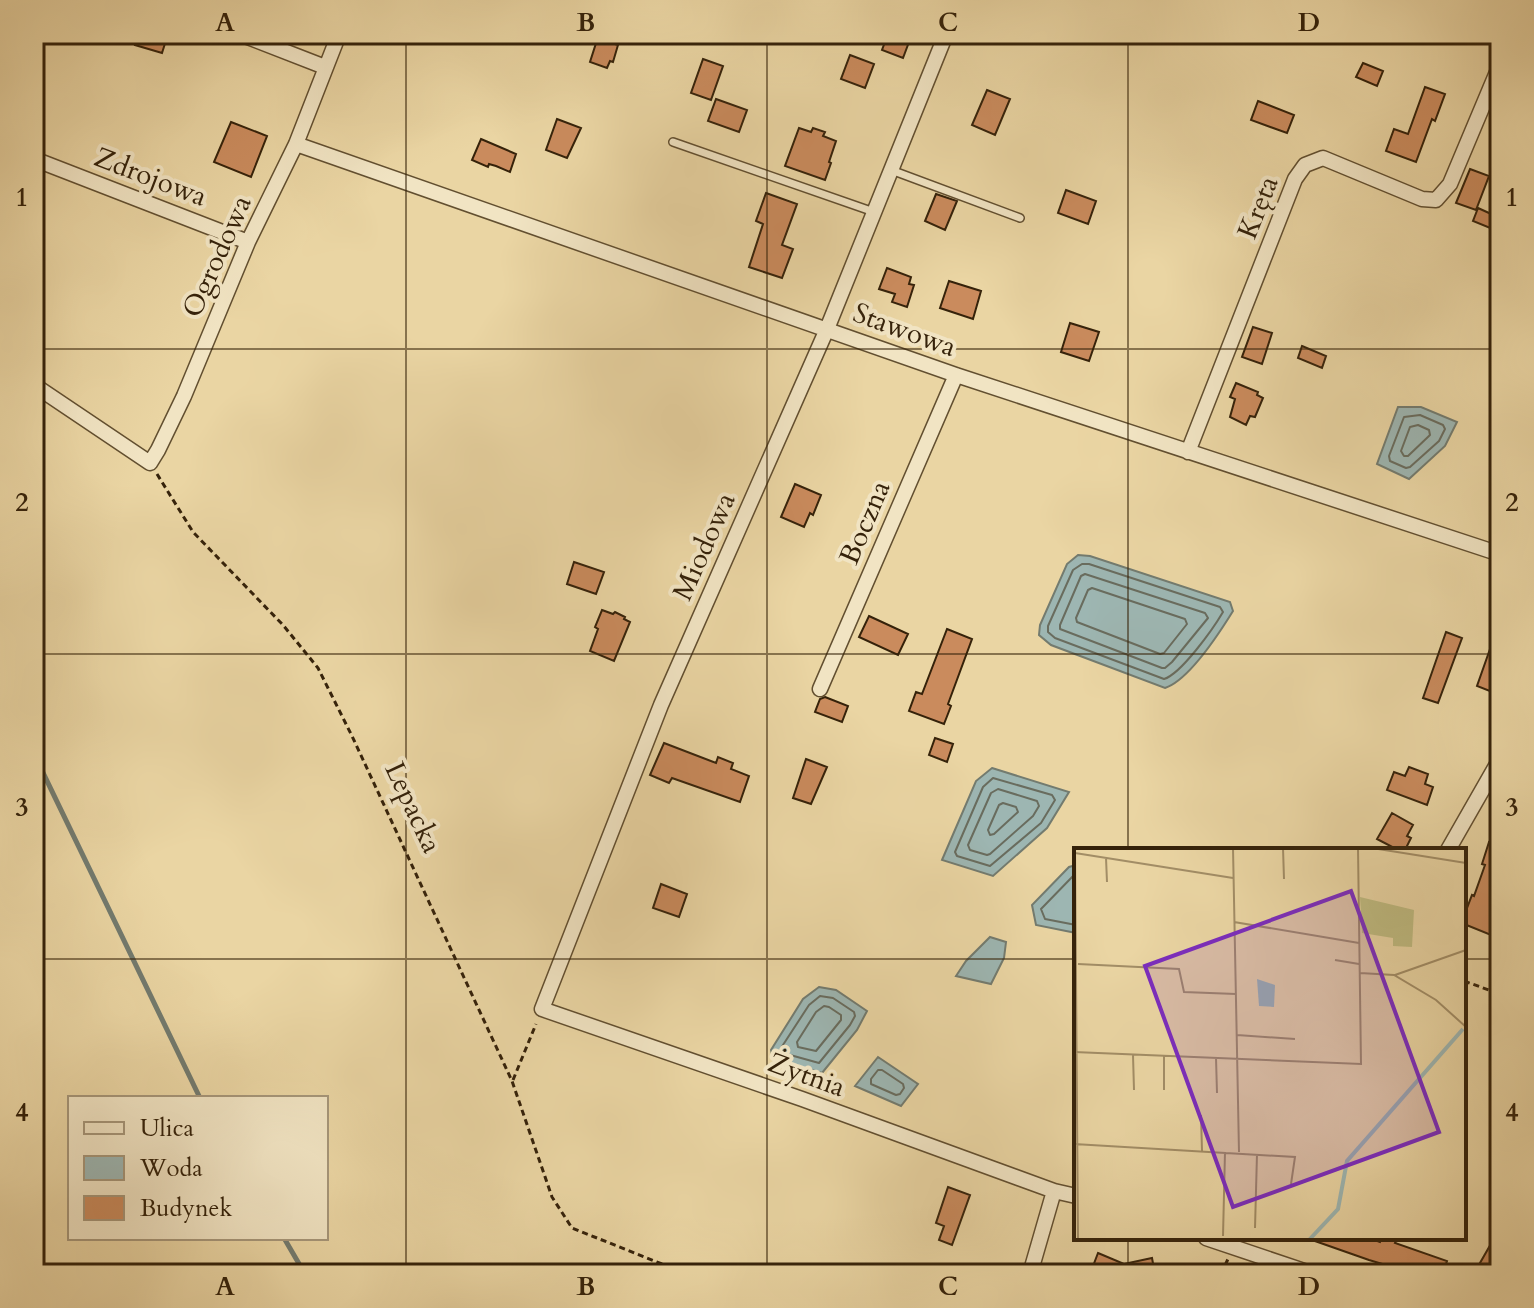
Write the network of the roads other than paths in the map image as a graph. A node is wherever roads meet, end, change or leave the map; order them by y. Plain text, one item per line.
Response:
1 (240, 34) edge
2 (339, 34) edge
3 (946, 34) edge
4 (1500, 65) edge
5 (325, 67) junction
6 (673, 142) dead end
7 (296, 144) junction
8 (34, 159) edge
9 (891, 170) junction
10 (874, 212) junction
11 (1020, 218) dead end
12 (248, 242) junction
13 (827, 329) junction
14 (956, 375) junction
15 (34, 385) edge
16 (1188, 452) junction
17 (1500, 554) edge
18 (820, 689) dead end
19 (1500, 759) edge
20 (1449, 848) edge
21 (542, 1009) joint
22 (1054, 1191) junction
23 (1074, 1196) edge
24 (1228, 1241) edge
25 (1030, 1274) edge
26 (1313, 1274) edge

1 - 5 street
2 - 5 street, Ogrodowa
3 - 9 street, Miodowa
4 - 16 street, Kręta
5 - 7 street, Ogrodowa
6 - 10 lane
7 - 12 street, Ogrodowa
7 - 13 street, Stawowa
8 - 12 street, Zdrojowa
9 - 10 street, Miodowa
9 - 11 lane
10 - 13 street, Miodowa
12 - 15 street, Ogrodowa
13 - 14 street, Stawowa
13 - 21 street, Miodowa
14 - 16 street, Stawowa
14 - 18 street, Boczna
16 - 17 street, Stawowa
19 - 20 street
21 - 22 street, Żytnia
22 - 23 street, Żytnia
22 - 25 street
24 - 26 street

